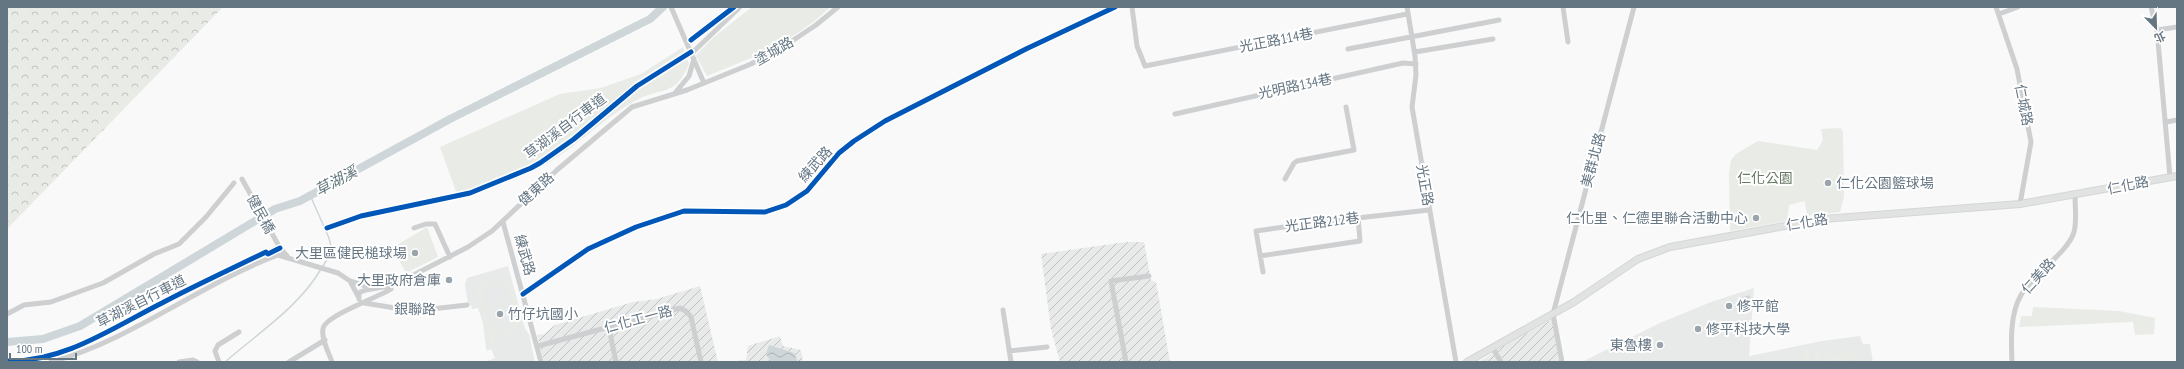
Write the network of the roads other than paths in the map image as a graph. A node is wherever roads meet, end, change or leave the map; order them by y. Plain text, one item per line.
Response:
1 (671, 7) edge
2 (740, 7) edge
3 (838, 7) edge
4 (1115, 7) edge
5 (1132, 7) edge
6 (1407, 7) edge
7 (1563, 7) edge
8 (1634, 7) edge
9 (1996, 7) edge
10 (2018, 7) edge
11 (2151, 7) edge
12 (1407, 14) junction
13 (1999, 14) junction
14 (1499, 20) dead end
15 (2177, 27) edge
16 (2157, 30) junction
17 (1413, 36) junction
18 (1493, 39) dead end
19 (1568, 42) dead end
20 (1348, 49) dead end
21 (1415, 52) junction
22 (692, 54) junction
23 (1416, 64) junction
24 (704, 83) junction
25 (674, 94) junction
26 (1346, 107) dead end
27 (1175, 114) dead end
28 (2177, 120) edge
29 (2166, 122) junction
30 (2177, 176) edge
31 (2170, 177) junction
32 (1285, 179) dead end
33 (242, 180) dead end
34 (234, 183) dead end
35 (2075, 196) junction
36 (2020, 204) junction
37 (1430, 210) junction
38 (1358, 217) junction
39 (503, 222) junction
40 (414, 228) dead end
41 (287, 256) junction
42 (1260, 256) junction
43 (450, 257) junction
44 (1263, 272) dead end
45 (1149, 276) dead end
46 (350, 281) junction
47 (396, 284) junction
48 (376, 289) junction
49 (367, 290) junction
50 (523, 294) junction
51 (362, 299) junction
52 (467, 305) dead end
53 (351, 309) junction
54 (1003, 310) dead end
55 (7, 314) edge
56 (1553, 314) junction
57 (609, 328) junction
58 (239, 332) dead end
59 (325, 340) junction
60 (538, 346) junction
61 (1047, 347) dead end
62 (1492, 347) junction
63 (1009, 351) junction
64 (51, 362) edge
65 (179, 362) edge
66 (197, 362) edge
67 (219, 362) edge
68 (289, 362) edge
69 (332, 362) edge
70 (542, 362) edge
71 (616, 362) edge
72 (701, 362) edge
73 (1011, 362) edge
74 (1126, 362) edge
75 (1456, 362) edge
76 (1467, 362) edge
77 (1501, 362) edge
78 (1562, 362) edge
79 (2012, 362) edge

1 - 22 street
2 - 22 street
3 - 24 street, 塗城路
4 - 50 street, 練武路
5 - 12 street, 光正路114巷
6 - 12 street, 光正路
7 - 19 street
8 - 56 street, 美群北路
9 - 13 street, 仁城路
10 - 13 street
11 - 16 street
12 - 17 street, 光正路
13 - 36 street, 仁城路
14 - 17 street
15 - 16 street
16 - 29 street
17 - 20 street
17 - 21 street, 光正路
18 - 21 street
21 - 23 street, 光正路
22 - 24 street
22 - 25 street
23 - 27 street, 光明路134巷
23 - 37 street, 光正路
24 - 25 street, 健東路
25 - 39 street, 健東路
26 - 32 street
28 - 29 street
29 - 31 street
30 - 31 main road, 仁化路
31 - 35 main road, 仁化路
33 - 41 street, 健民橋
34 - 55 street
35 - 36 main road, 仁化路
35 - 79 street, 仁美路
36 - 56 main road, 仁化路
37 - 38 street, 光正路212巷
37 - 75 street, 光正路
38 - 42 street
38 - 42 street, 光正路212巷
39 - 43 street, 健東路
39 - 50 street, 練武路
40 - 43 street
41 - 46 street
41 - 64 street
42 - 44 street, 光正路212巷
43 - 47 street, 健東路
45 - 74 street
46 - 48 street
46 - 51 street
47 - 48 street, 健東路
47 - 51 street, 健東路
48 - 49 street, 健東路
49 - 51 street
49 - 51 street
50 - 60 street, 練武路
51 - 52 street, 銀聯路
51 - 53 street
51 - 53 street
53 - 59 street
54 - 63 street
56 - 62 main road, 仁化路
56 - 78 street
57 - 60 street, 仁化工一路
57 - 71 street
57 - 72 street, 仁化工一路
58 - 67 street
59 - 68 street
59 - 69 street
60 - 70 street, 練武路
61 - 63 street
62 - 76 main road, 仁化路
62 - 77 street
63 - 73 street
65 - 66 street

